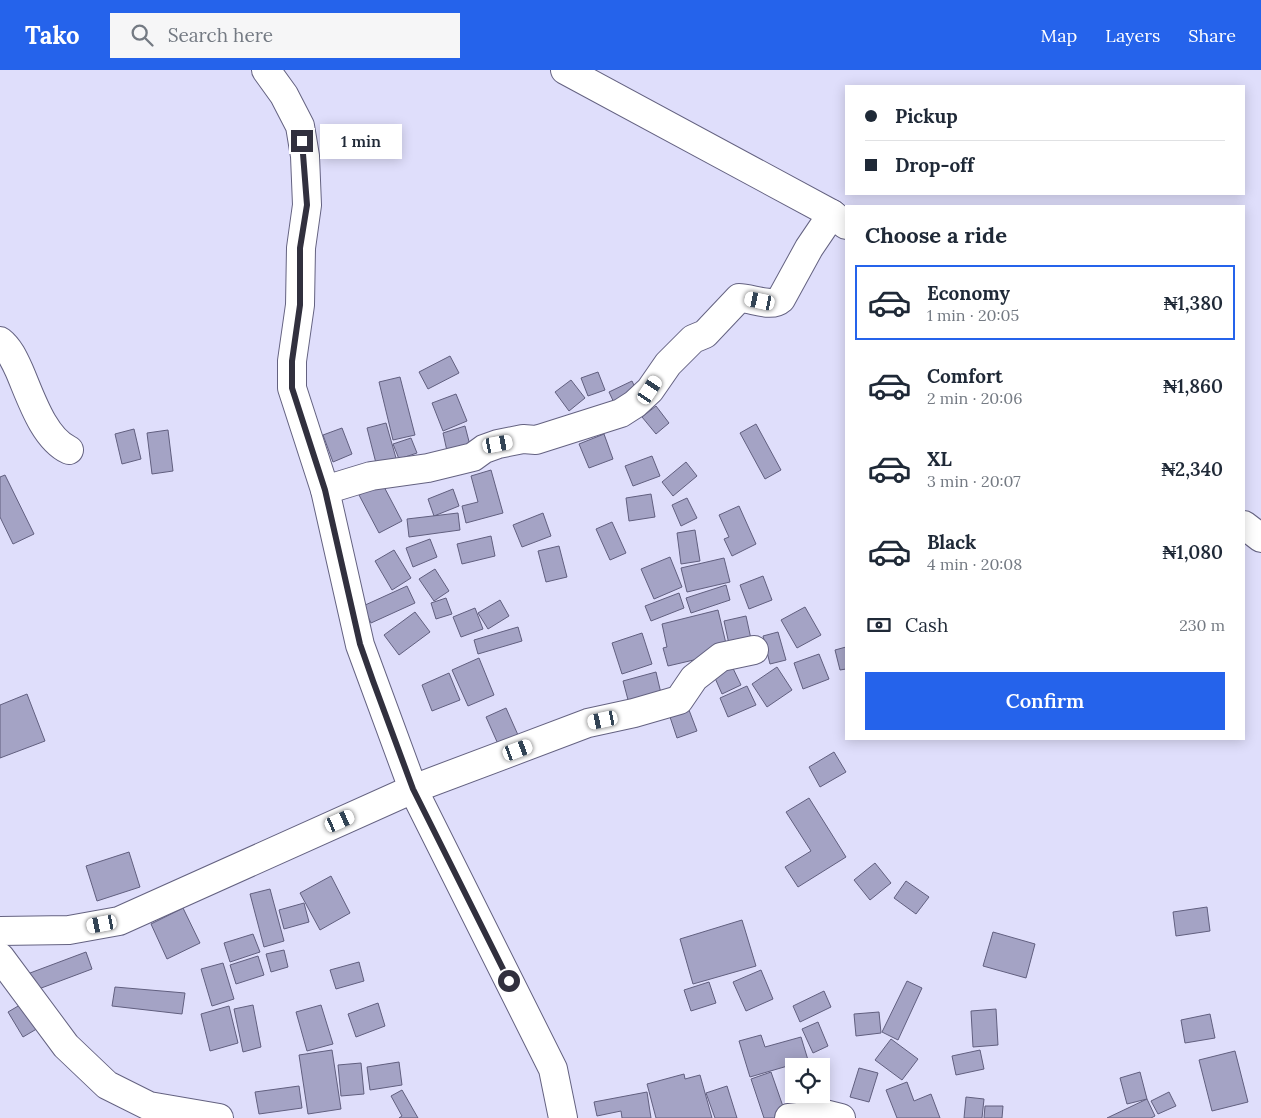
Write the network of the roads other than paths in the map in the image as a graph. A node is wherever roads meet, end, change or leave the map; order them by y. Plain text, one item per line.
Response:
1 (266, 70) edge
2 (565, 70) edge
3 (839, 220) edge
4 (0, 340) edge
5 (70, 450) dead end
6 (325, 490) junction
7 (1245, 526) edge
8 (1261, 538) edge
9 (754, 650) dead end
10 (413, 789) junction
11 (0, 931) edge
12 (0, 957) edge
13 (219, 1118) edge
14 (563, 1118) edge
15 (790, 1118) edge
16 (841, 1118) edge

1 - 6 street
2 - 3 street
3 - 6 street
4 - 5 street
6 - 10 street
7 - 8 street
9 - 10 street
10 - 11 street
10 - 14 street
12 - 13 street
15 - 16 street

